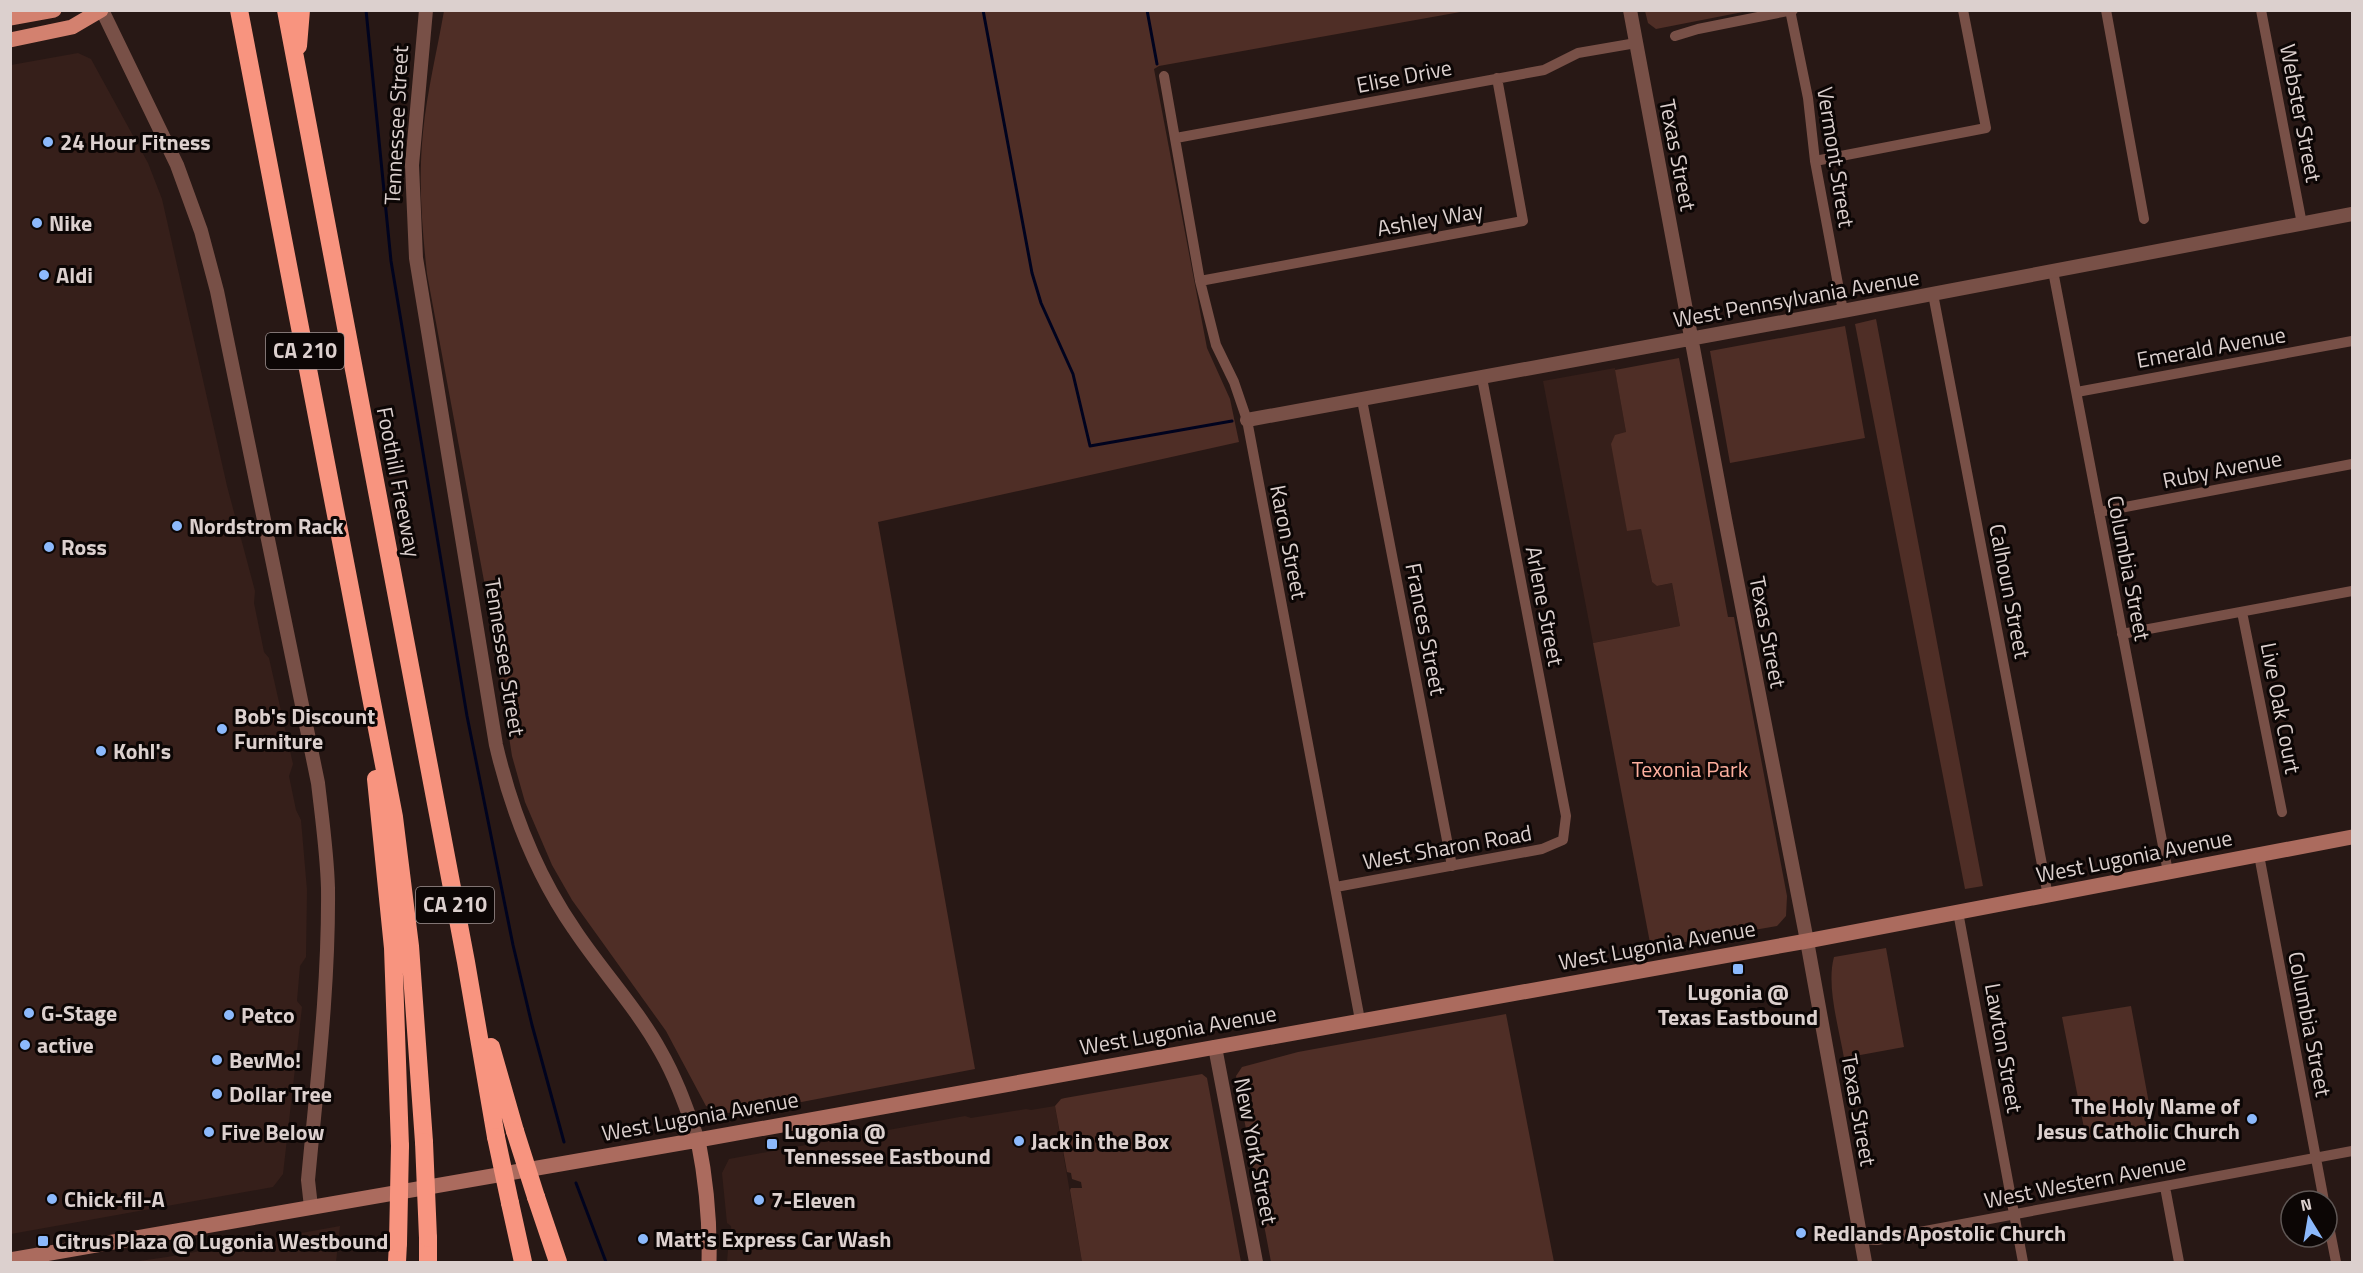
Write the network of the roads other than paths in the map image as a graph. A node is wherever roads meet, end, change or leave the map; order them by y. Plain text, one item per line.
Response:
1 (54, 10) edge
2 (101, 10) edge
3 (239, 10) edge
4 (426, 10) edge
5 (1630, 10) edge
6 (1963, 10) edge
7 (2106, 10) edge
8 (2261, 10) edge
9 (1791, 11) edge
10 (294, 12) edge
11 (10, 18) edge
12 (1675, 36) dead end
13 (10, 40) edge
14 (1636, 43) junction
15 (1164, 76) dead end
16 (1497, 78) junction
17 (1176, 138) junction
18 (1815, 161) junction
19 (2352, 214) edge
20 (2144, 219) dead end
21 (2302, 224) junction
22 (2053, 271) junction
23 (1200, 281) junction
24 (1933, 294) junction
25 (1843, 311) junction
26 (1691, 338) junction
27 (2352, 341) edge
28 (1482, 378) junction
29 (2077, 392) junction
30 (1362, 400) junction
31 (1247, 420) junction
32 (2352, 464) edge
33 (2099, 512) junction
34 (2352, 591) edge
35 (2242, 612) junction
36 (2122, 634) junction
37 (365, 666) junction
38 (2282, 812) dead end
39 (2352, 837) edge
40 (1563, 840) joint
41 (2259, 855) junction
42 (1452, 866) junction
43 (2168, 872) junction
44 (1336, 887) junction
45 (2048, 896) junction
46 (1958, 912) junction
47 (1807, 941) junction
48 (466, 962) junction
49 (1360, 1020) junction
50 (1215, 1047) junction
51 (698, 1140) junction
52 (2352, 1151) edge
53 (2316, 1157) junction
54 (2164, 1187) junction
55 (2322, 1189) edge
56 (311, 1207) junction
57 (2014, 1214) junction
58 (1861, 1239) junction
59 (10, 1260) edge
60 (397, 1263) edge
61 (428, 1263) edge
62 (523, 1263) edge
63 (558, 1263) edge
64 (710, 1263) edge
65 (1256, 1263) edge
66 (1865, 1263) edge
67 (2024, 1263) edge
68 (2179, 1263) edge

1 - 11 main road
2 - 13 main road
2 - 56 street
3 - 37 highway, CA 210
4 - 51 street, Tennessee Street
5 - 14 street, Texas Street
6 - 18 street
7 - 20 street
8 - 21 street, Webster Street
9 - 12 street
9 - 18 street, Vermont Street
10 - 48 highway, Foothill Freeway / CA 210
14 - 16 street, Elise Drive
14 - 26 street, Texas Street
15 - 17 street, Karon Street
16 - 17 street, Elise Drive
16 - 23 street, Ashley Way
17 - 23 street, Karon Street
18 - 25 street, Vermont Street
19 - 21 street, West Pennsylvania Avenue
21 - 22 street, West Pennsylvania Avenue
22 - 24 street, West Pennsylvania Avenue
22 - 29 street, Columbia Street
23 - 31 street, Karon Street
24 - 25 street, West Pennsylvania Avenue
24 - 45 street, Calhoun Street
25 - 26 street, West Pennsylvania Avenue
26 - 28 street, West Pennsylvania Avenue
26 - 47 street, Texas Street
27 - 29 street, Emerald Avenue
28 - 30 street, West Pennsylvania Avenue
28 - 40 street, Arlene Street
29 - 33 street, Columbia Street
30 - 31 street, West Pennsylvania Avenue
30 - 42 street, Frances Street
31 - 44 street, Karon Street
32 - 33 street, Ruby Avenue
33 - 36 street, Columbia Street
34 - 35 street
35 - 36 street
35 - 38 street, Live Oak Court
36 - 43 street, Columbia Street
37 - 60 highway, bridge
37 - 61 highway, bridge
39 - 41 main road, West Lugonia Avenue
40 - 42 street, West Sharon Road
41 - 43 main road, West Lugonia Avenue
41 - 53 street, Columbia Street
42 - 44 street, West Sharon Road
43 - 45 main road, West Lugonia Avenue
44 - 49 street, Karon Street
45 - 46 main road, West Lugonia Avenue
46 - 47 main road, West Lugonia Avenue
46 - 57 street, Lawton Street
47 - 49 main road, West Lugonia Avenue
47 - 58 street, Texas Street
48 - 62 highway, bridge
48 - 63 highway, bridge
49 - 50 main road, West Lugonia Avenue
50 - 51 main road, West Lugonia Avenue
50 - 65 street, New York Street
51 - 56 main road, West Lugonia Avenue
51 - 64 main road, Tennessee Street
52 - 53 street, West Western Avenue
53 - 54 street, West Western Avenue
53 - 55 street, Columbia Street
54 - 57 street, West Western Avenue
54 - 68 street
56 - 59 main road, West Lugonia Avenue
57 - 58 street, West Western Avenue
57 - 67 street, Lawton Street
58 - 66 street, Texas Street

